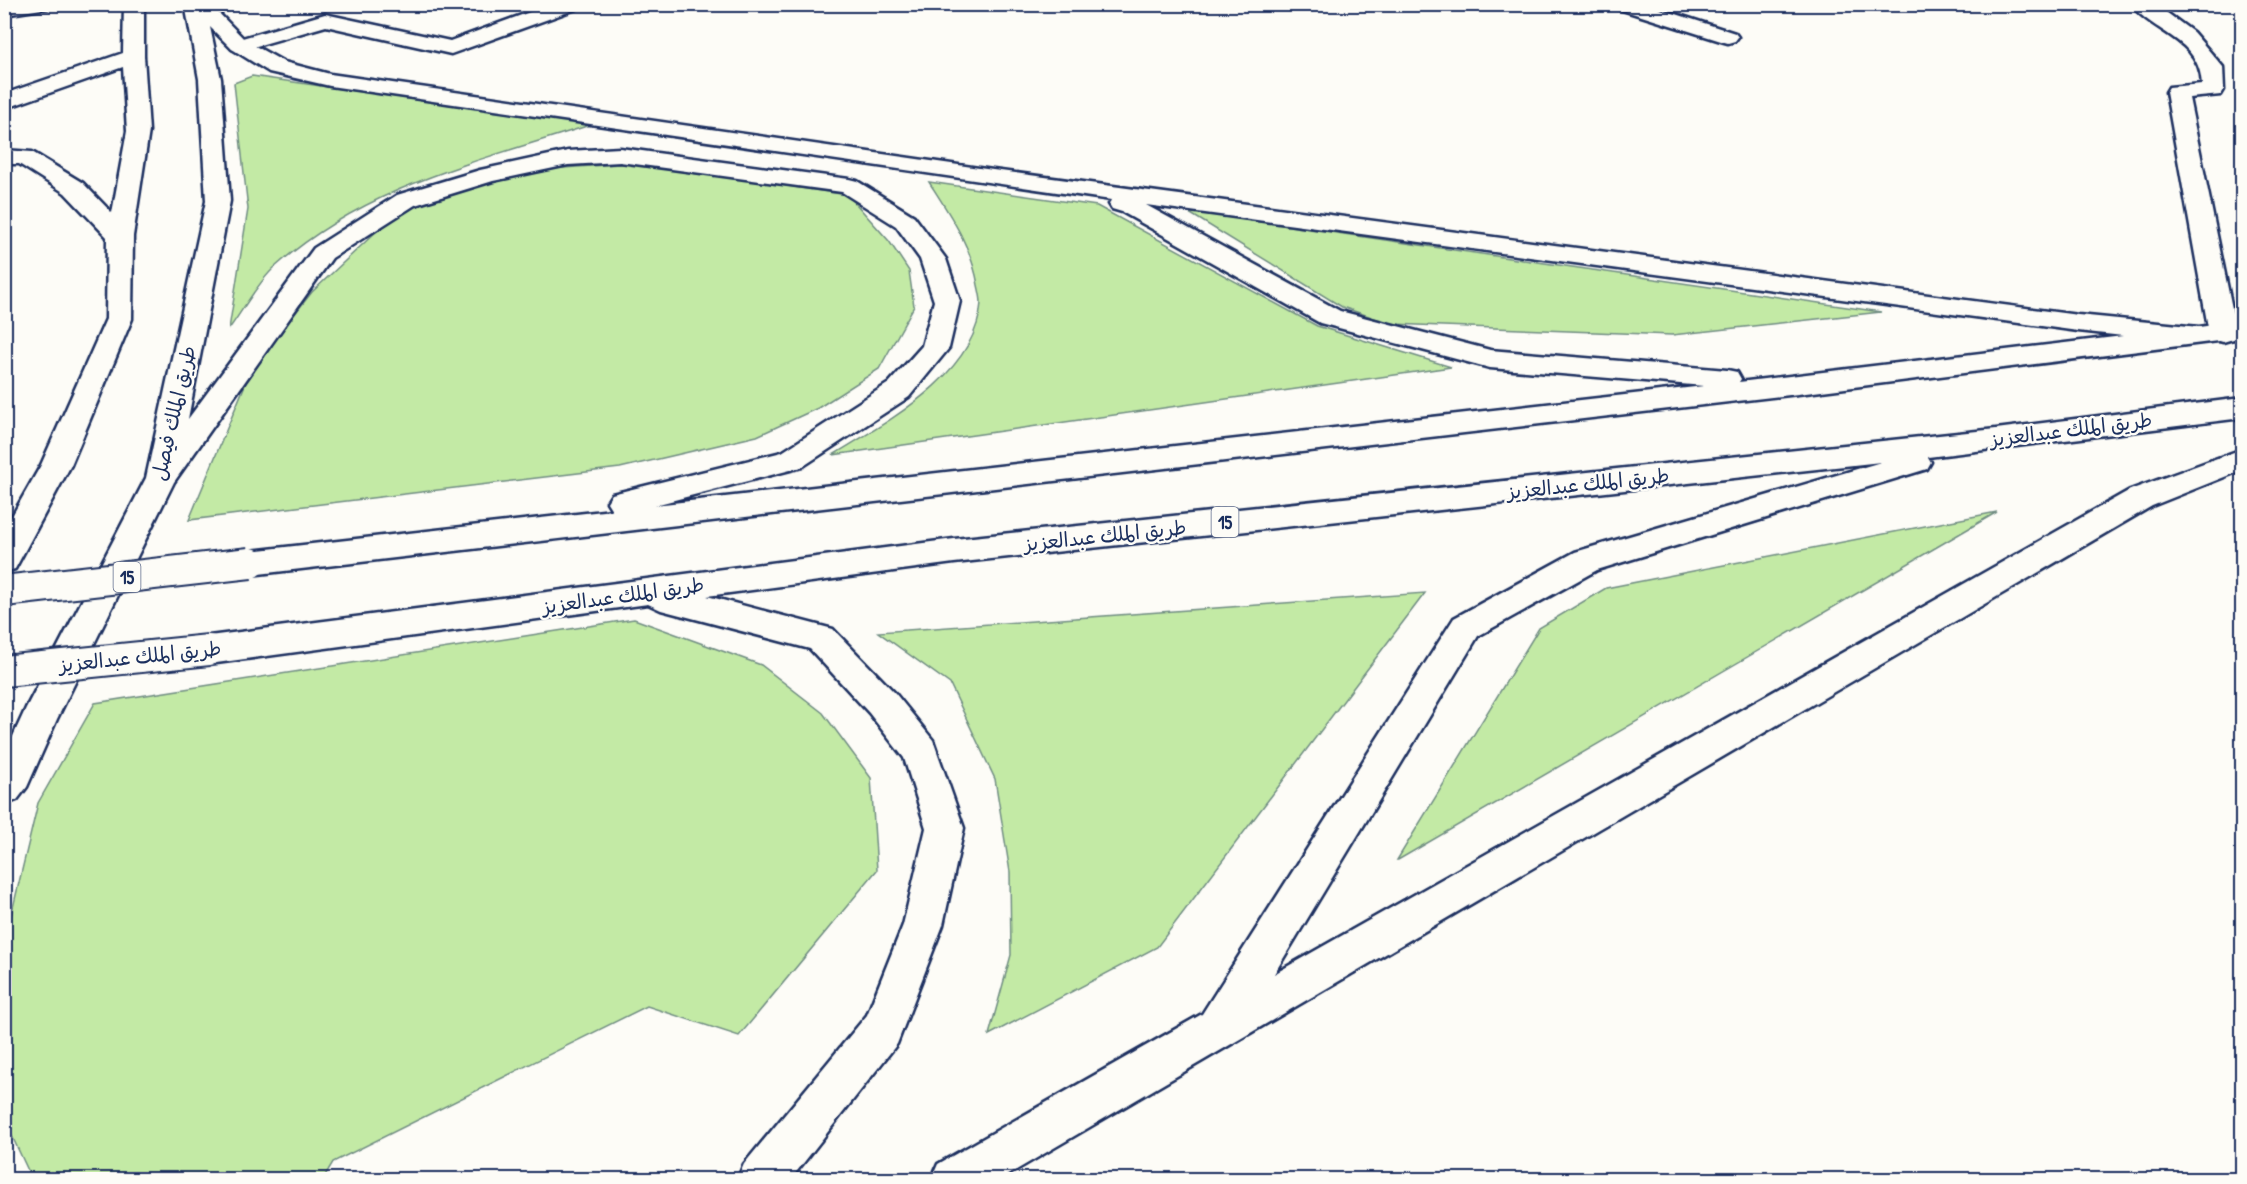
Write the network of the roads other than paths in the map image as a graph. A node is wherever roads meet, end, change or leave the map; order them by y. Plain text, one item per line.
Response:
1 (40, 4) edge
2 (134, 4) edge
3 (196, 4) edge
4 (572, 4) edge
5 (1623, 4) edge
6 (2141, 4) edge
7 (4, 9) edge
8 (1728, 37) dead end
9 (239, 45) junction
10 (133, 56) junction
11 (4, 102) edge
12 (4, 158) edge
13 (993, 177) junction
14 (120, 236) junction
15 (2221, 333) edge
16 (1798, 385) junction
17 (2242, 408) edge
18 (1996, 439) junction
19 (2242, 459) edge
20 (161, 478) junction
21 (489, 534) junction
22 (4, 560) edge
23 (4, 591) edge
24 (644, 593) junction
25 (4, 671) edge
26 (8, 789) edge
27 (1218, 1027) junction
28 (760, 1179) edge
29 (954, 1179) edge

1 - 7 main road
2 - 10 main road
3 - 9 main road
3 - 20 main road, طريق الملك فيصل
4 - 9 main road
5 - 8 main road
6 - 15 main road
9 - 13 main road
10 - 11 main road
10 - 14 main road
12 - 14 main road
13 - 15 main road
13 - 16 main road
14 - 22 main road
15 - 16 main road, 15
16 - 21 main road, 15
17 - 18 main road, طريق الملك عبدالعزيز / 15
18 - 24 main road, طريق الملك عبدالعزيز / 15
18 - 27 main road
19 - 27 main road
20 - 21 main road
20 - 26 main road, طريق الملك فيصل
21 - 23 main road, 15, bridge
24 - 25 main road, طريق الملك عبدالعزيز / 15, bridge
24 - 28 main road
27 - 29 main road

